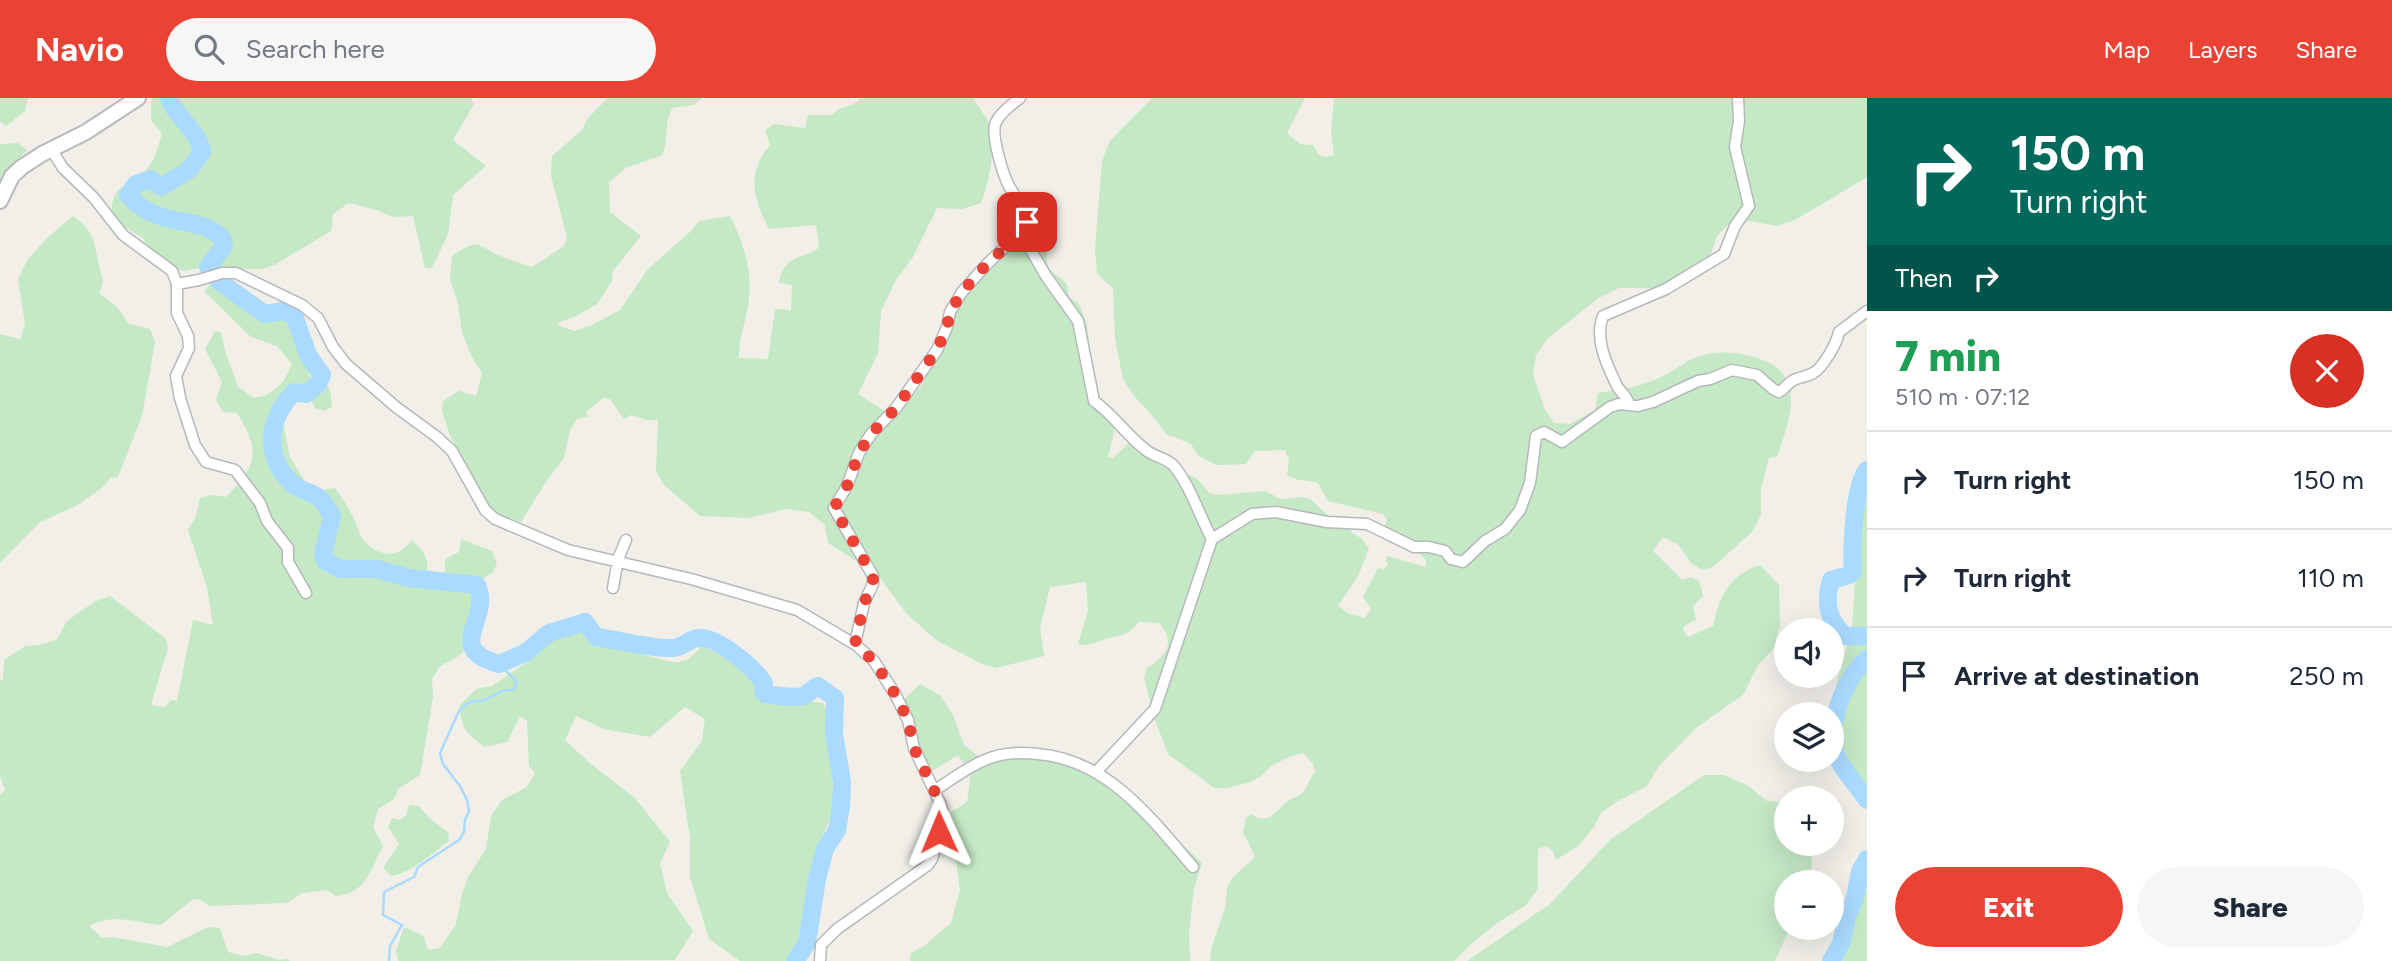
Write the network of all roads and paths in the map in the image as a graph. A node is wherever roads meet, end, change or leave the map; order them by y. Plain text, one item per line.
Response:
1 (138, 98) edge
2 (1020, 98) edge
3 (1738, 98) edge
4 (51, 149) junction
5 (0, 201) edge
6 (1021, 233) junction
7 (177, 284) junction
8 (1867, 311) edge
9 (1629, 404) junction
10 (626, 540) dead end
11 (1212, 540) junction
12 (617, 563) junction
13 (613, 588) dead end
14 (306, 593) dead end
15 (855, 644) junction
16 (1097, 771) junction
17 (935, 790) junction
18 (1193, 867) dead end
19 (820, 961) edge

1 - 4 street
2 - 6 street
3 - 9 street
4 - 5 street
4 - 7 street
6 - 11 street
6 - 15 street
7 - 12 street
7 - 14 street
8 - 9 street
9 - 11 street
10 - 12 street
11 - 16 street
12 - 13 street
12 - 15 street
15 - 17 street
16 - 17 street
16 - 18 street
17 - 19 street

